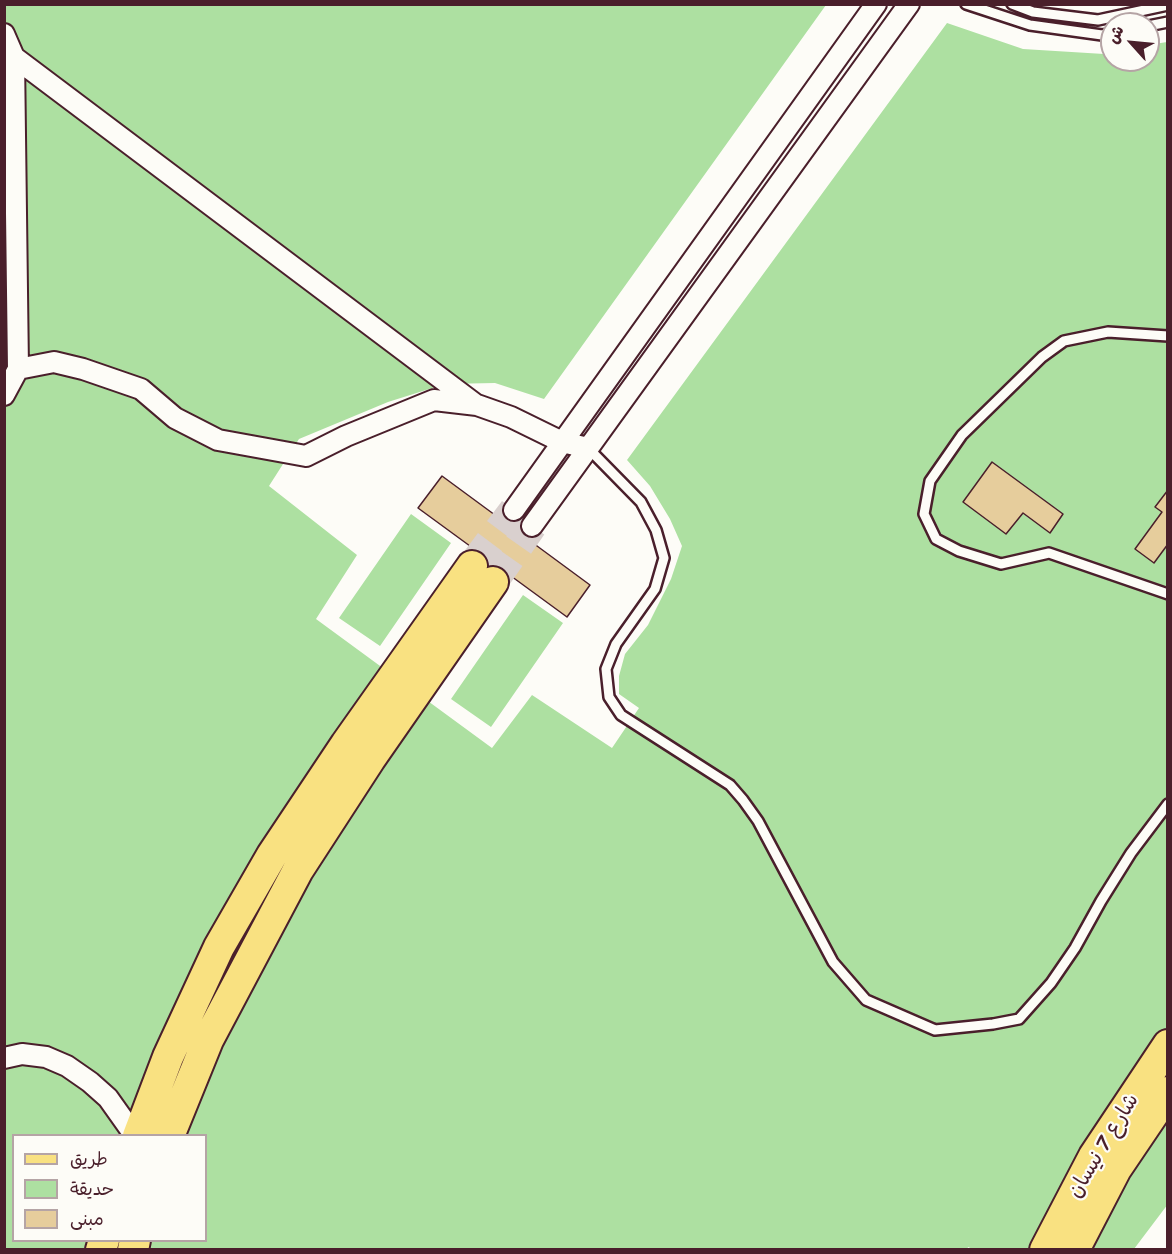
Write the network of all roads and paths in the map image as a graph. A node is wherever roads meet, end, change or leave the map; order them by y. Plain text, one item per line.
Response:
1 (876, 4) edge
2 (909, 4) edge
3 (966, 4) edge
4 (1012, 4) edge
5 (1167, 5) edge
6 (4, 34) edge
7 (1100, 35) edge
8 (14, 57) junction
9 (1167, 336) edge
10 (18, 369) junction
11 (4, 395) edge
12 (477, 405) junction
13 (562, 442) junction
14 (588, 448) junction
15 (514, 510) tunnel mouth
16 (532, 526) tunnel mouth
17 (1167, 594) edge
18 (1167, 804) edge
19 (1167, 1045) edge
20 (4, 1058) edge
21 (1167, 1092) edge
22 (135, 1134) edge
23 (137, 1134) edge
24 (170, 1134) edge
25 (1045, 1250) edge
26 (1074, 1250) edge

1 - 13 street
2 - 14 street
3 - 7 lane
4 - 5 lane
6 - 8 street
8 - 10 street
8 - 12 street
9 - 17 lane
10 - 11 street
10 - 12 street
12 - 13 street
13 - 14 street
13 - 15 street
14 - 16 street
14 - 18 lane
19 - 25 main road, شارع 7 نيسان
20 - 22 street
21 - 26 main road, شارع 7 نيسان
23 - 24 main road

